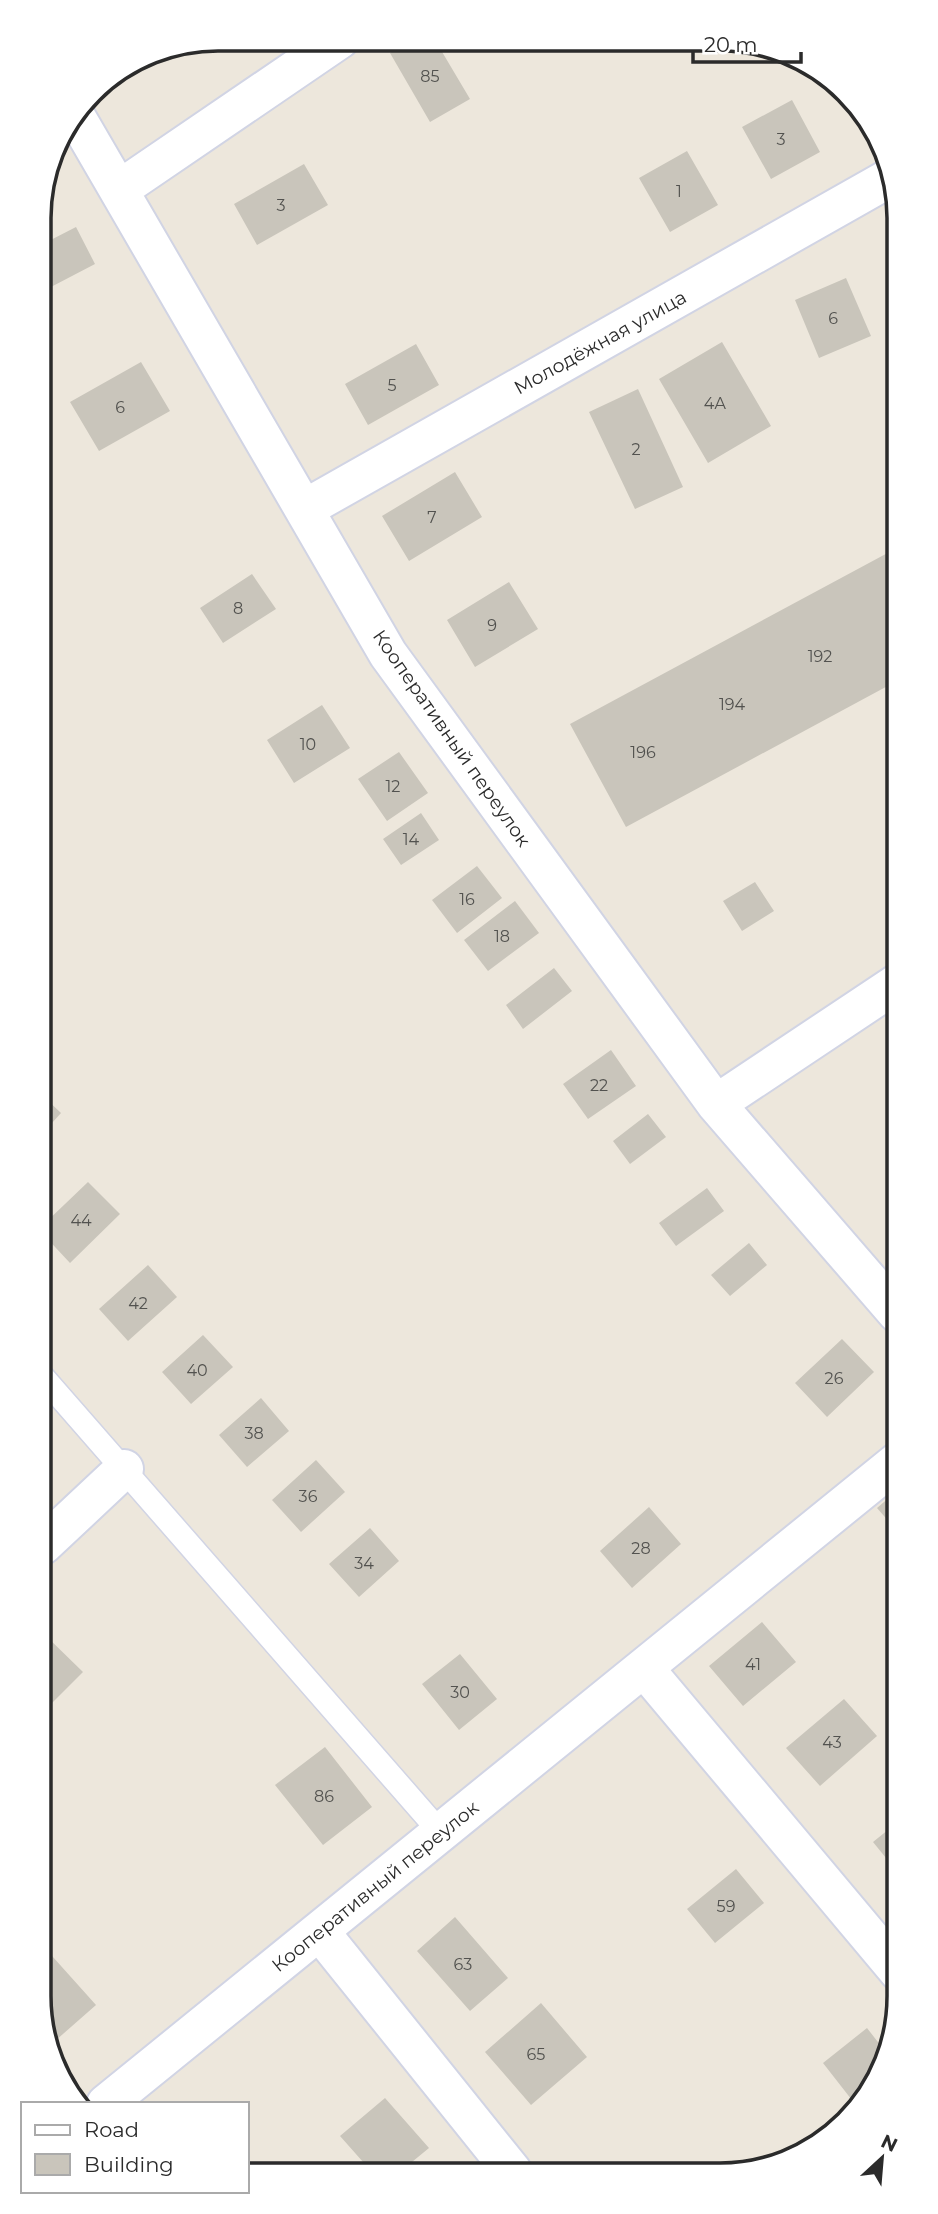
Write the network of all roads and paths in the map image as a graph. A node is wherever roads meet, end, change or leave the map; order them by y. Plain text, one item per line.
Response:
1 (322, 51) edge
2 (80, 123) edge
3 (884, 183) edge
4 (120, 189) junction
5 (306, 508) junction
6 (887, 990) edge
7 (716, 1104) junction
8 (887, 1301) edge
9 (51, 1385) edge
10 (124, 1469) junction
11 (887, 1470) edge
12 (51, 1537) edge
13 (644, 1668) junction
14 (441, 1833) junction
15 (320, 1932) junction
16 (887, 1958) edge
17 (108, 2102) edge
18 (506, 2163) edge

1 - 4 street
2 - 4 street, Кооперативный переулок
3 - 5 street, Молодёжная улица
4 - 5 street, Кооперативный переулок
5 - 7 street, Кооперативный переулок
6 - 7 street
7 - 8 street, Кооперативный переулок
9 - 10 lane
10 - 12 street
10 - 14 lane
11 - 13 street, Кооперативный переулок
13 - 14 street, Кооперативный переулок
13 - 16 street
14 - 15 street, Кооперативный переулок
15 - 17 street, Кооперативный переулок
15 - 18 street

